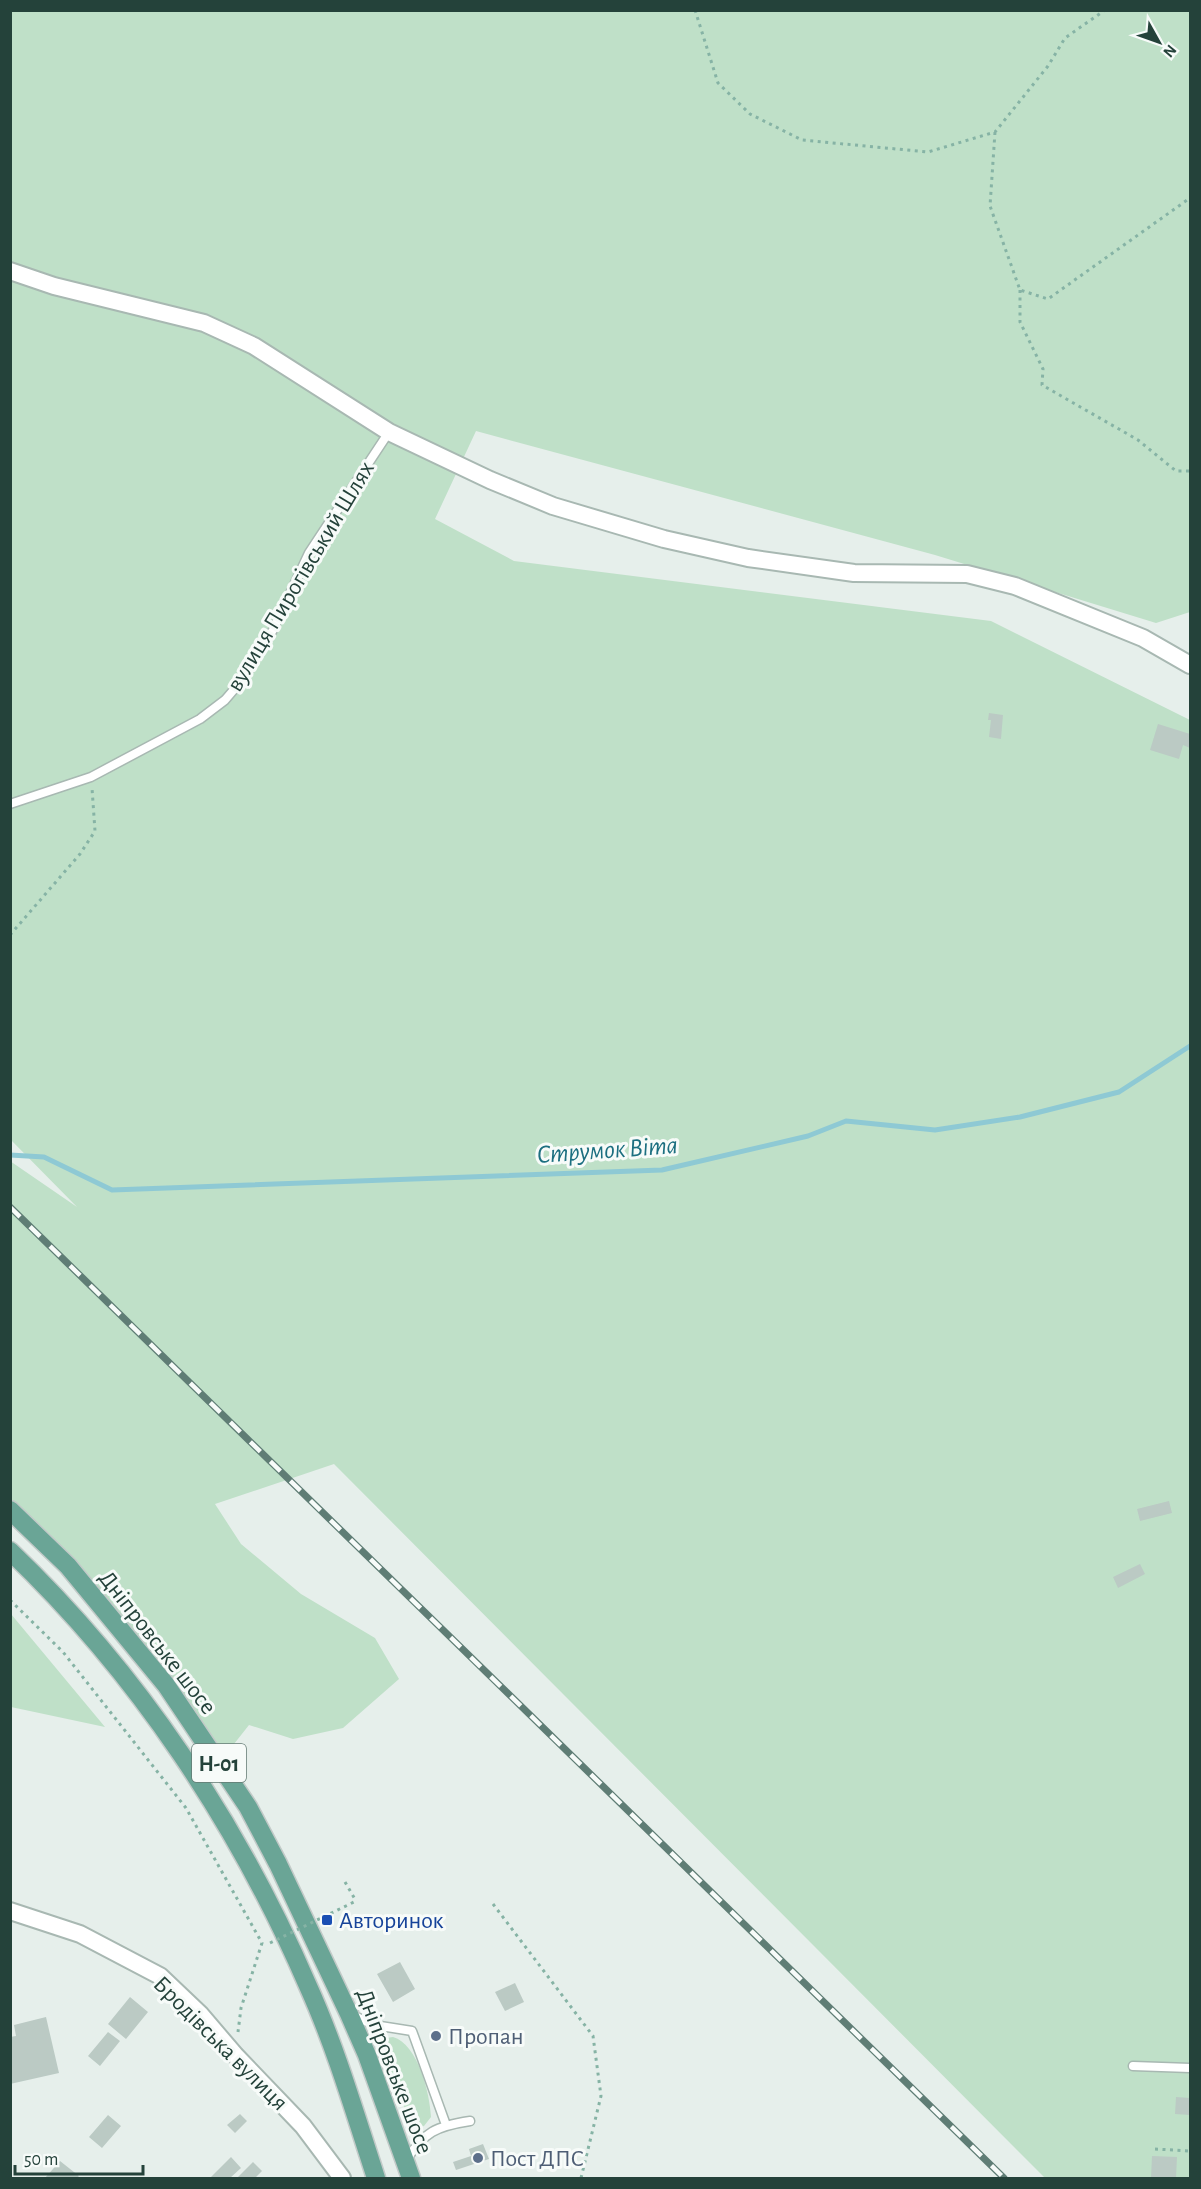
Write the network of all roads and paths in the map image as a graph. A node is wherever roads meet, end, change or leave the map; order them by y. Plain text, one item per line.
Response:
1 (695, 10) edge
2 (1105, 10) edge
3 (995, 132) junction
4 (1191, 198) edge
5 (10, 271) edge
6 (1020, 290) junction
7 (389, 432) junction
8 (1191, 471) edge
9 (1191, 665) edge
10 (91, 777) junction
11 (10, 804) edge
12 (10, 935) edge
13 (10, 1510) edge
14 (10, 1551) edge
15 (10, 1600) edge
16 (345, 1882) dead end
17 (493, 1904) dead end
18 (10, 1911) edge
19 (270, 1943) dead end
20 (349, 2014) junction
21 (235, 2055) junction
22 (1133, 2066) dead end
23 (1191, 2068) edge
24 (470, 2121) dead end
25 (446, 2125) junction
26 (1155, 2149) dead end
27 (1191, 2151) edge
28 (408, 2170) edge
29 (342, 2178) edge
30 (376, 2178) edge
31 (581, 2178) edge

1 - 3 path
2 - 3 path
3 - 6 path
4 - 6 path
5 - 7 street
6 - 8 path
7 - 9 street
7 - 10 lane, вулиця Пирогівський Шлях
10 - 11 lane, вулиця Пирогівський Шлях
10 - 12 path
13 - 20 main road, Дніпровське шосе / Н-01
14 - 30 main road, Дніпровське шосе / Н-01
15 - 21 path
16 - 19 path, bridge
17 - 31 path
18 - 21 street, Бродівська вулиця
20 - 25 lane
20 - 28 main road, Дніпровське шосе / Н-01
21 - 29 street, Бродівська вулиця
22 - 23 lane
24 - 25 lane
25 - 28 lane
26 - 27 path

